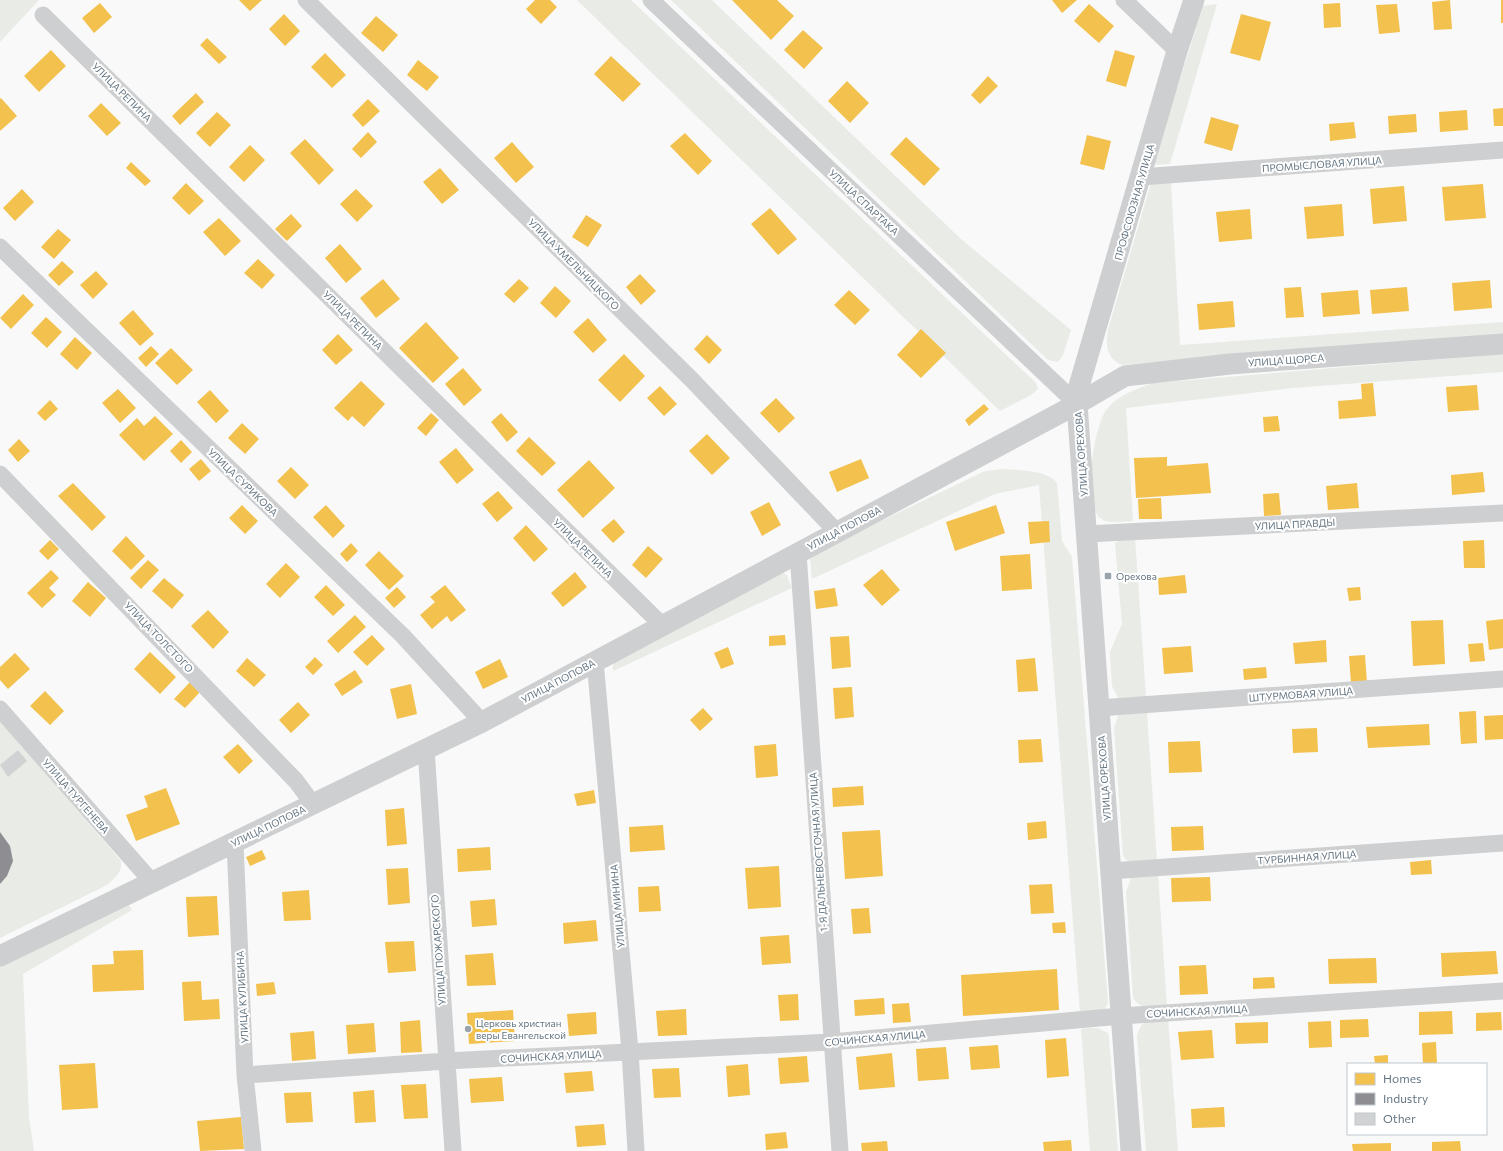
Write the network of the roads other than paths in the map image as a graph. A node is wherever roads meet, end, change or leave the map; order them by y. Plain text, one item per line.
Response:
1 (306, 0) edge
2 (651, 0) edge
3 (1124, 0) edge
4 (1194, 0) edge
5 (43, 15) dead end
6 (1177, 51) junction
7 (1503, 150) edge
8 (1141, 177) junction
9 (0, 247) edge
10 (1503, 344) edge
11 (1077, 404) junction
12 (0, 474) edge
13 (1503, 513) edge
14 (837, 532) junction
15 (1086, 534) junction
16 (798, 553) junction
17 (662, 626) junction
18 (595, 662) junction
19 (1503, 679) edge
20 (1099, 708) junction
21 (0, 709) edge
22 (482, 722) junction
23 (426, 749) junction
24 (313, 804) junction
25 (234, 843) junction
26 (1503, 843) edge
27 (1110, 871) junction
28 (153, 883) junction
29 (0, 956) edge
30 (1503, 991) edge
31 (1121, 1016) junction
32 (831, 1042) junction
33 (630, 1051) junction
34 (446, 1061) junction
35 (245, 1075) junction
36 (253, 1151) edge
37 (453, 1151) edge
38 (636, 1151) edge
39 (840, 1151) edge
40 (1131, 1151) edge

1 - 14 street, УЛИЦА ХМЕЛЬНИЦКОГО
2 - 11 street, УЛИЦА СПАРТАКА
3 - 6 street
4 - 6 street, ПРОФСОЮЗНАЯ УЛИЦА
5 - 17 street, УЛИЦА РЕПИНА
6 - 8 street, ПРОФСОЮЗНАЯ УЛИЦА
7 - 8 street, ПРОМЫСЛОВАЯ УЛИЦА
8 - 11 street, ПРОФСОЮЗНАЯ УЛИЦА
9 - 22 street, УЛИЦА СУРИКОВА
10 - 11 street, УЛИЦА ЩОРСА
11 - 14 street, УЛИЦА ПОПОВА
11 - 15 street, УЛИЦА ОРЕХОВА
12 - 24 street, УЛИЦА ТОЛСТОГО
13 - 15 street, УЛИЦА ПРАВДЫ
14 - 16 street, УЛИЦА ПОПОВА
15 - 20 street, УЛИЦА ОРЕХОВА
16 - 17 street, УЛИЦА ПОПОВА
16 - 32 street, 1-Я ДАЛЬНЕВОСТОЧНАЯ УЛИЦА
17 - 18 street, УЛИЦА ПОПОВА
18 - 22 street, УЛИЦА ПОПОВА
18 - 33 street, УЛИЦА МИНИНА
19 - 20 street, ШТУРМОВАЯ УЛИЦА
20 - 27 street, УЛИЦА ОРЕХОВА
21 - 28 street, УЛИЦА ТУРГЕНЕВА
22 - 23 street, УЛИЦА ПОПОВА
23 - 24 street, УЛИЦА ПОПОВА
23 - 34 street, УЛИЦА ПОЖАРСКОГО
24 - 25 street, УЛИЦА ПОПОВА
25 - 28 street, УЛИЦА ПОПОВА
25 - 35 street, УЛИЦА КУЛИБИНА
26 - 27 street, ТУРБИННАЯ УЛИЦА
27 - 31 street, УЛИЦА ОРЕХОВА
28 - 29 street, УЛИЦА ПОПОВА
30 - 31 street, СОЧИНСКАЯ УЛИЦА
31 - 32 street, СОЧИНСКАЯ УЛИЦА
31 - 40 street, УЛИЦА ОРЕХОВА
32 - 33 street, СОЧИНСКАЯ УЛИЦА
32 - 39 street, 1-Я ДАЛЬНЕВОСТОЧНАЯ УЛИЦА
33 - 34 street, СОЧИНСКАЯ УЛИЦА
33 - 38 street, УЛИЦА МИНИНА
34 - 35 street, СОЧИНСКАЯ УЛИЦА
34 - 37 street, УЛИЦА ПОЖАРСКОГО
35 - 36 street, УЛИЦА КУЛИБИНА

